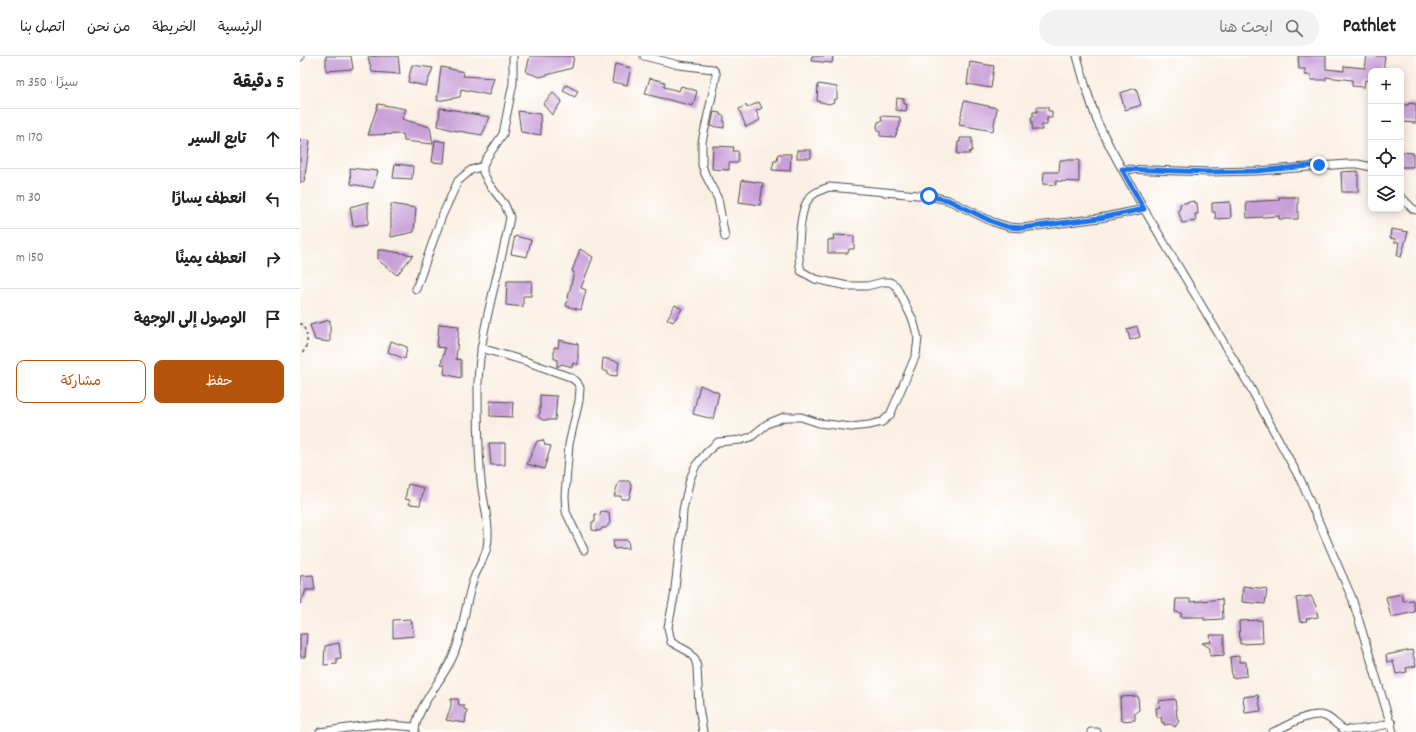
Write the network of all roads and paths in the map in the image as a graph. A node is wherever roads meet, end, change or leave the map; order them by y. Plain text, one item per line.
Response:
1 (513, 56) edge
2 (644, 56) edge
3 (1077, 56) edge
4 (483, 166) junction
5 (1368, 166) edge
6 (1122, 169) junction
7 (1404, 200) edge
8 (1144, 209) junction
9 (1416, 210) edge
10 (725, 237) dead end
11 (416, 289) dead end
12 (300, 323) edge
13 (481, 348) junction
14 (300, 356) edge
15 (584, 550) dead end
16 (1392, 723) junction
17 (415, 730) edge
18 (320, 732) edge
19 (703, 732) edge
20 (1091, 732) edge
21 (1097, 732) edge
22 (1273, 732) edge
23 (1394, 732) edge

1 - 4 street
2 - 10 street
3 - 6 street
4 - 11 street
4 - 13 street
5 - 6 street
6 - 8 street
7 - 9 street
8 - 16 street
8 - 19 street
12 - 14 path
13 - 15 street
13 - 17 street
16 - 22 street
16 - 23 street
17 - 18 street
20 - 21 street

